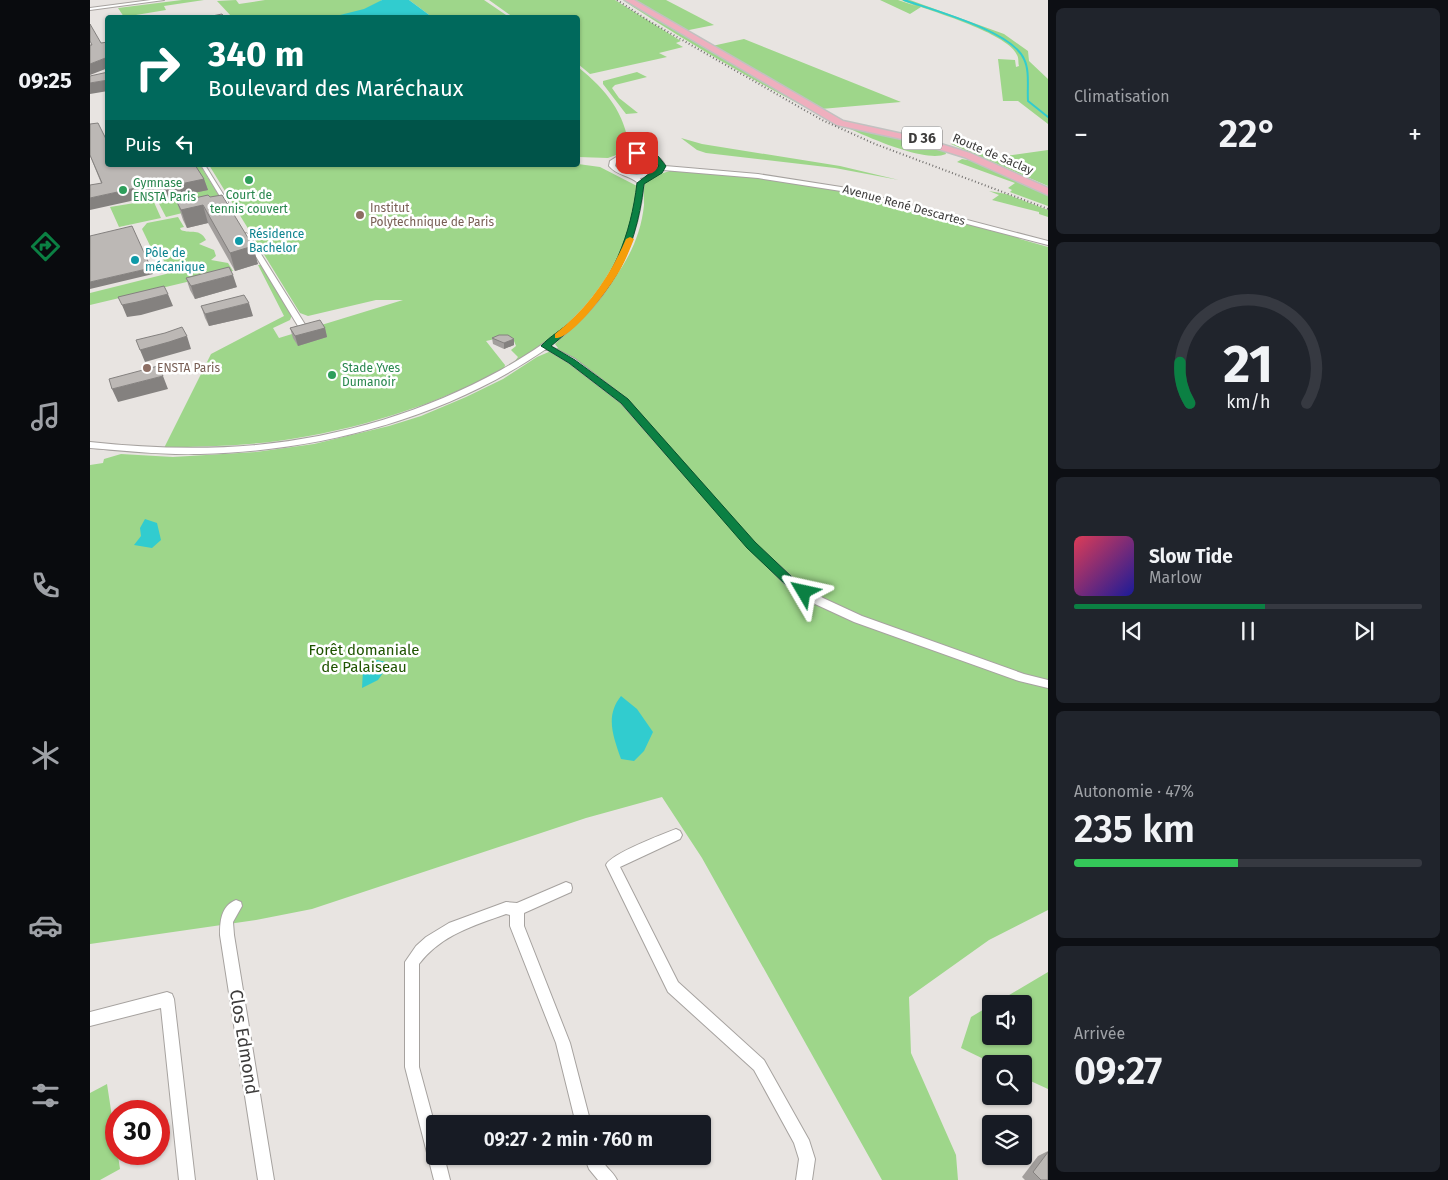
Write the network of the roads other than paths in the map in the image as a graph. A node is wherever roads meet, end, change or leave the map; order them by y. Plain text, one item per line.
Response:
1 (162, 0) edge
2 (629, 0) edge
3 (90, 9) edge
4 (813, 107) junction
5 (662, 166) junction
6 (204, 167) edge
7 (650, 175) junction
8 (634, 176) junction
9 (641, 183) junction
10 (1048, 188) edge
11 (1048, 192) edge
12 (227, 204) junction
13 (219, 206) edge
14 (232, 211) edge
15 (241, 226) edge
16 (1048, 243) edge
17 (302, 326) edge
18 (546, 346) junction
19 (90, 445) edge
20 (1048, 684) edge
21 (676, 835) dead end
22 (566, 888) dead end
23 (236, 906) dead end
24 (517, 909) junction
25 (90, 1019) edge
26 (582, 1115) edge
27 (426, 1121) edge
28 (438, 1165) edge
29 (595, 1165) edge
30 (187, 1180) edge
31 (266, 1180) edge
32 (442, 1180) edge
33 (609, 1180) edge
34 (804, 1180) edge

1 - 3 street
2 - 4 main road, Route de Saclay / D 36
4 - 10 main road, Route de Saclay / D 36
4 - 11 main road, Route de Saclay / D 36
5 - 7 street
5 - 8 street
5 - 16 street, Avenue René Descartes
6 - 12 street
7 - 8 street
7 - 9 street
8 - 9 street
9 - 18 street
12 - 13 street
12 - 14 street
15 - 17 street
18 - 19 street
18 - 20 street
21 - 34 street
22 - 24 street
23 - 31 street, Clos Edmond
24 - 26 street
24 - 27 street
25 - 30 street
28 - 32 street
29 - 33 street

